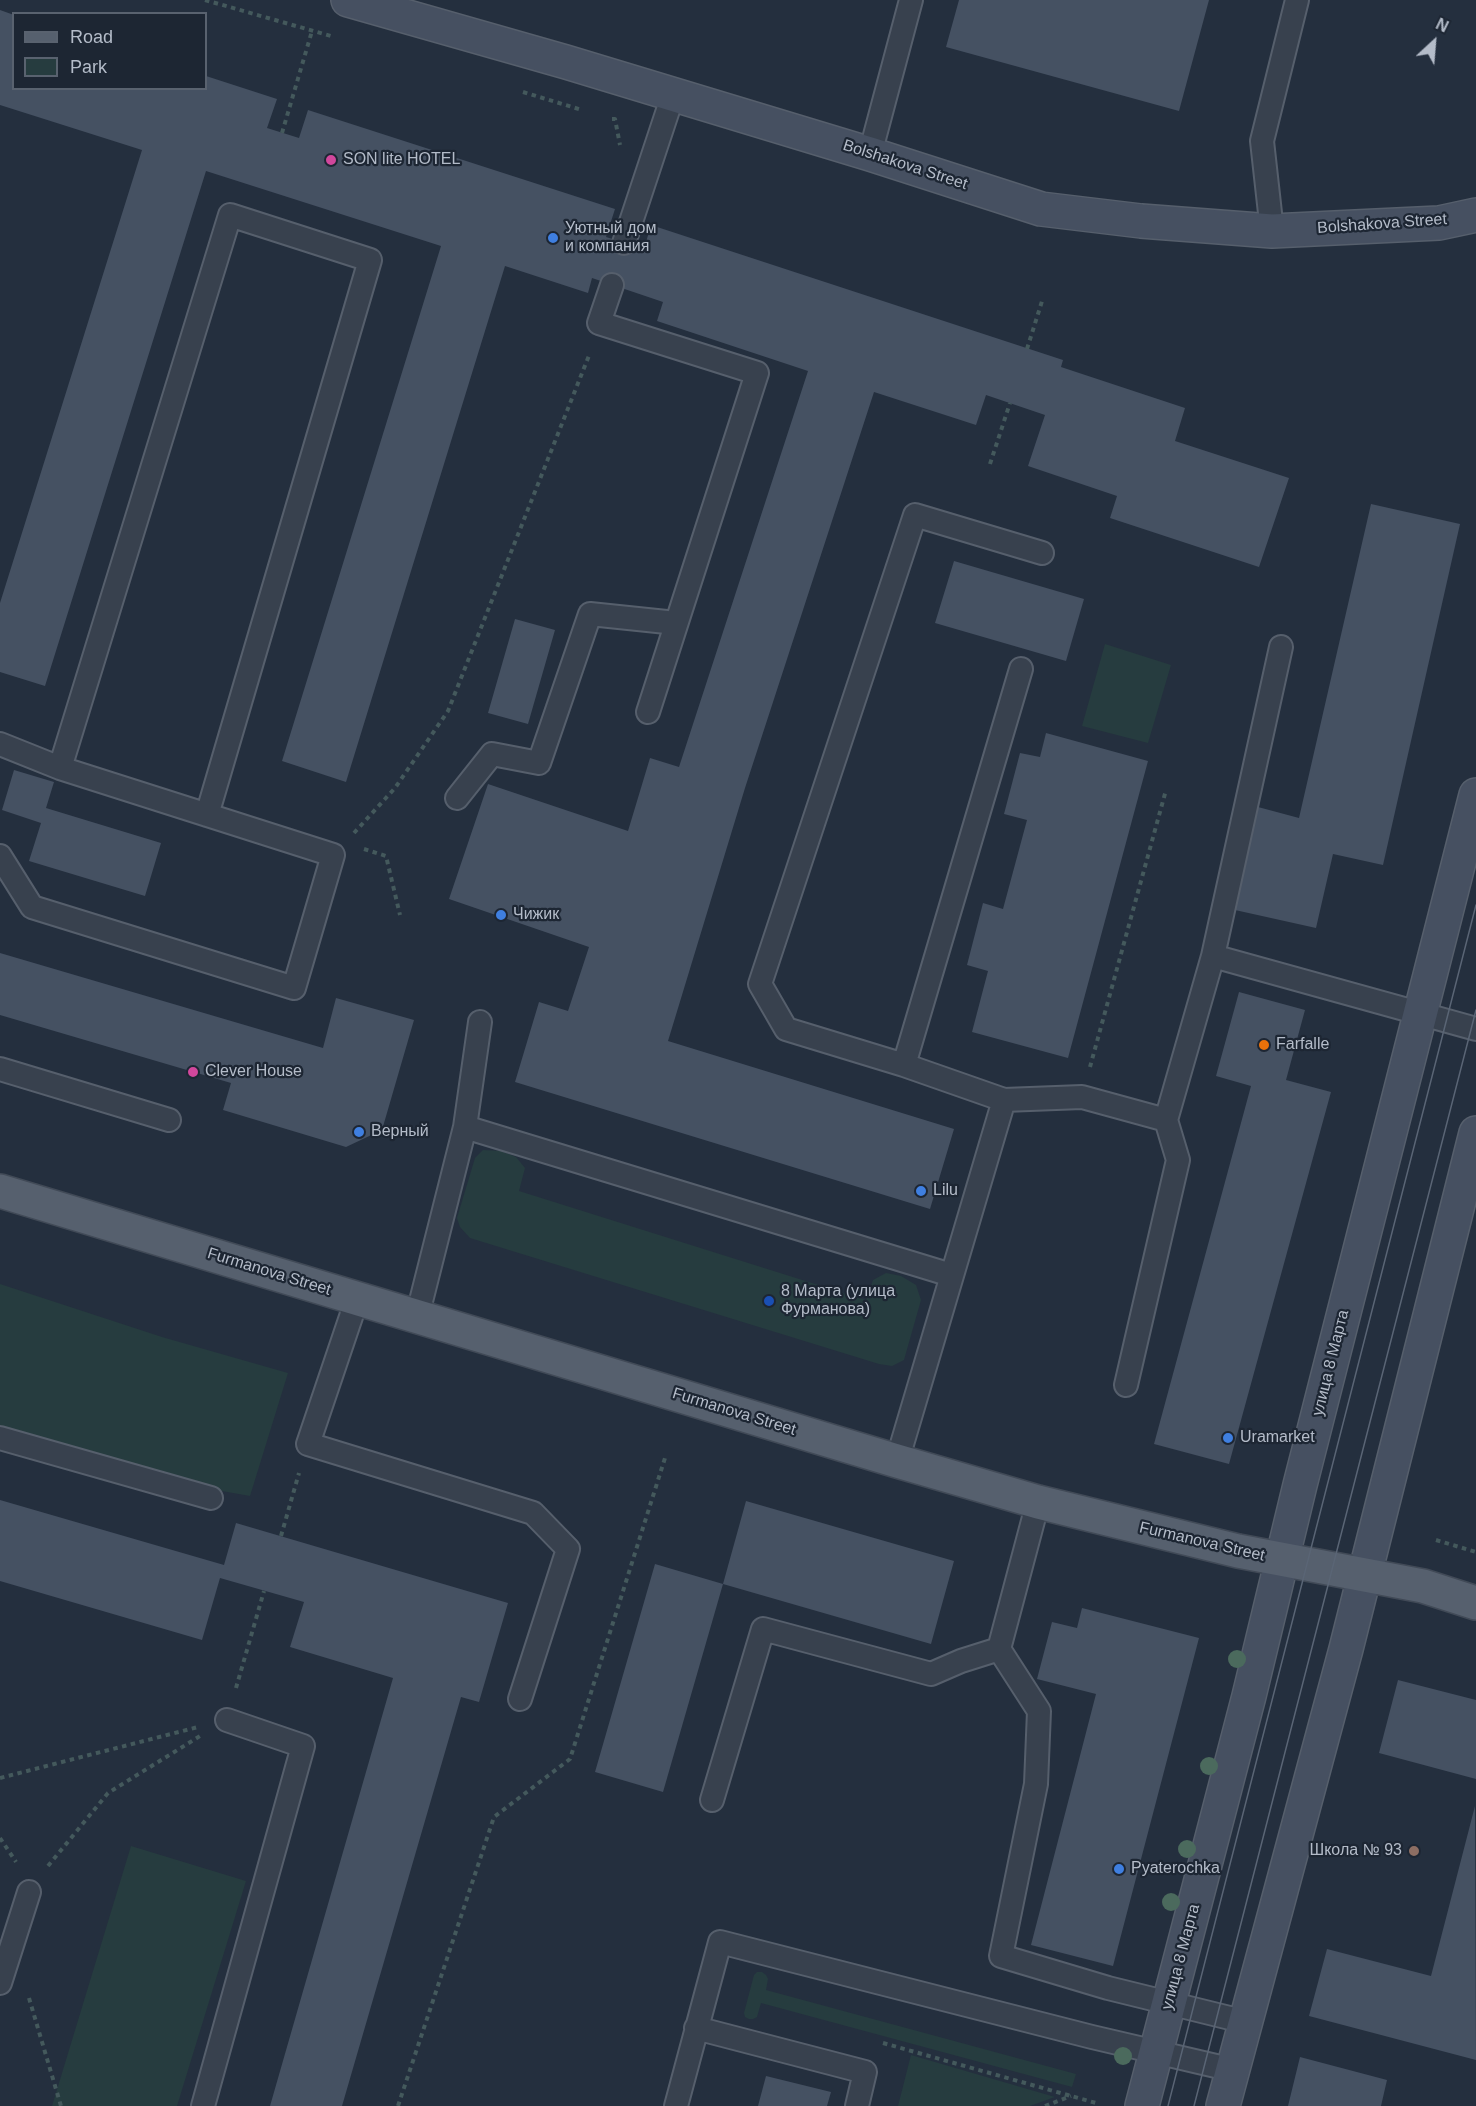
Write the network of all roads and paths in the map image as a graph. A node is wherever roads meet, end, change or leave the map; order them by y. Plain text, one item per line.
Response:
1 (205, 0) edge
2 (348, 0) edge
3 (911, 0) edge
4 (1297, 0) edge
5 (312, 31) junction
6 (329, 36) dead end
7 (514, 90) dead end
8 (673, 95) junction
9 (592, 113) dead end
10 (603, 116) dead end
11 (282, 133) dead end
12 (622, 153) dead end
13 (870, 154) junction
14 (1476, 215) edge
15 (1272, 231) junction
16 (624, 243) dead end
17 (612, 285) dead end
18 (1043, 298) dead end
19 (1027, 349) dead end
20 (586, 364) dead end
21 (1010, 403) dead end
22 (990, 464) dead end
23 (1042, 553) dead end
24 (676, 623) junction
25 (1281, 647) dead end
26 (1021, 669) dead end
27 (648, 711) dead end
28 (0, 744) edge
29 (60, 768) junction
30 (1167, 790) dead end
31 (1476, 795) edge
32 (457, 798) dead end
33 (207, 815) junction
34 (363, 849) dead end
35 (333, 855) junction
36 (0, 856) edge
37 (400, 915) dead end
38 (1213, 956) junction
39 (1421, 1014) junction
40 (480, 1022) dead end
41 (1476, 1029) edge
42 (904, 1065) junction
43 (0, 1068) edge
44 (1082, 1097) junction
45 (1004, 1100) junction
46 (169, 1120) dead end
47 (1166, 1120) junction
48 (465, 1127) junction
49 (1476, 1133) edge
50 (0, 1191) edge
51 (951, 1275) junction
52 (357, 1299) junction
53 (417, 1317) junction
54 (1126, 1385) dead end
55 (0, 1438) edge
56 (308, 1444) junction
57 (664, 1458) dead end
58 (897, 1461) junction
59 (212, 1498) dead end
60 (1038, 1502) junction
61 (280, 1536) dead end
62 (1436, 1540) dead end
63 (1476, 1552) edge
64 (1282, 1560) junction
65 (1364, 1575) junction
66 (264, 1591) dead end
67 (1476, 1603) edge
68 (999, 1649) junction
69 (520, 1699) dead end
70 (227, 1719) junction
71 (0, 1778) edge
72 (712, 1800) dead end
73 (29, 1892) joint
74 (0, 1983) edge
75 (29, 1997) dead end
76 (1169, 2002) junction
77 (1246, 2022) junction
78 (696, 2028) junction
79 (1156, 2052) junction
80 (1233, 2070) junction
81 (865, 2072) junction
82 (1072, 2096) junction
83 (1096, 2103) dead end
84 (61, 2106) edge
85 (203, 2106) edge
86 (398, 2106) edge
87 (675, 2106) edge
88 (856, 2106) edge
89 (1045, 2106) edge
90 (1142, 2106) edge
91 (1223, 2106) edge

1 - 5 path
2 - 8 main road, Bolshakova Street
3 - 13 lane
4 - 15 lane
5 - 6 path
5 - 11 path
7 - 9 path
8 - 13 main road, Bolshakova Street
8 - 16 lane
10 - 12 path
13 - 15 main road, Bolshakova Street
14 - 15 main road, Bolshakova Street
17 - 24 lane
18 - 19 path
20 - 35 path
21 - 22 path
23 - 42 lane
24 - 27 lane
24 - 32 lane
25 - 38 lane
26 - 42 lane
28 - 29 lane
29 - 33 lane
29 - 33 lane
30 - 44 path
31 - 39 main road, улица 8 Марта
33 - 35 lane
34 - 37 path
35 - 36 lane
38 - 39 lane
38 - 47 lane
39 - 41 lane
39 - 64 main road, улица 8 Марта
40 - 48 lane
42 - 45 lane
43 - 46 lane
44 - 45 lane
44 - 47 lane
45 - 51 lane
47 - 54 lane
48 - 51 lane
48 - 53 lane
49 - 65 main road
50 - 52 main road, Furmanova Street
51 - 58 lane
52 - 53 main road, Furmanova Street
52 - 56 lane
53 - 58 main road, Furmanova Street
55 - 59 lane
56 - 61 path
56 - 69 lane
57 - 86 path
58 - 60 main road, Furmanova Street
60 - 64 main road, Furmanova Street
60 - 68 lane
62 - 63 path
64 - 65 main road, Furmanova Street
64 - 76 main road, улица 8 Марта
65 - 67 main road, Furmanova Street
65 - 77 main road
66 - 70 path
68 - 72 lane
68 - 76 lane
70 - 71 path
70 - 73 path
70 - 85 lane
73 - 74 lane
75 - 84 path
76 - 77 lane
76 - 79 main road, улица 8 Марта
77 - 80 main road
78 - 79 lane
78 - 81 lane
78 - 87 lane
79 - 80 lane
79 - 90 main road, улица 8 Марта
80 - 91 main road
81 - 82 path
81 - 88 lane
82 - 83 path
82 - 89 path

